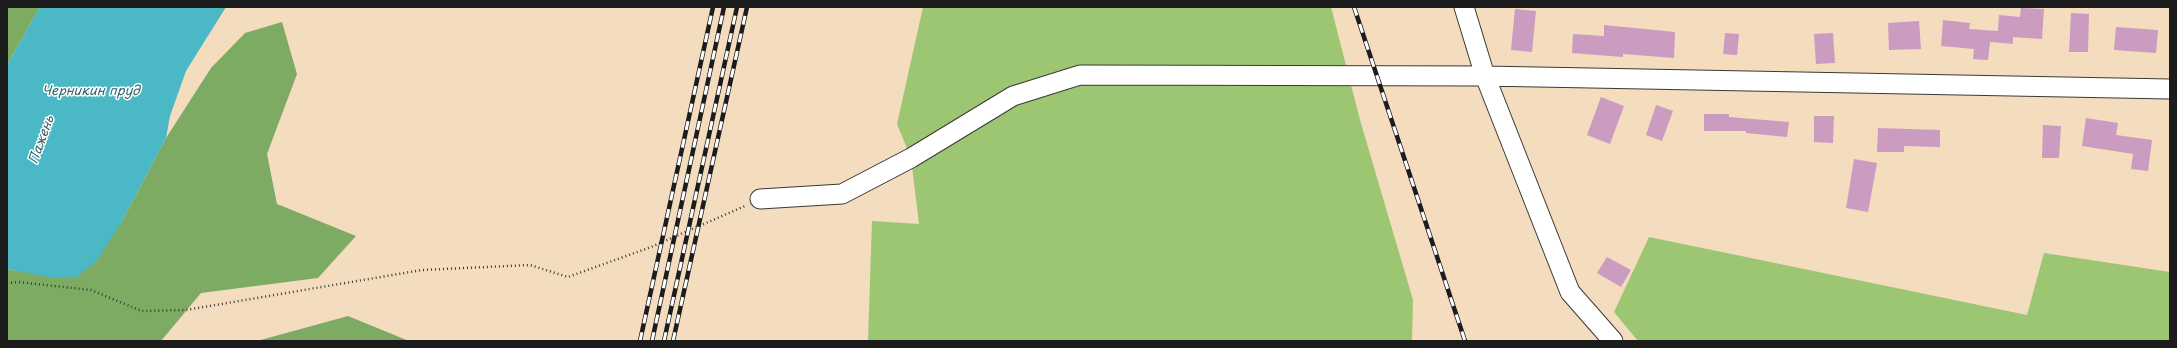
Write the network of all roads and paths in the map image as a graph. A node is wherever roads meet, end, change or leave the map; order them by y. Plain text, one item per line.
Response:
1 (1464, 7) edge
2 (1485, 76) junction
3 (2170, 89) edge
4 (760, 199) joint
5 (7, 283) edge
6 (1613, 341) edge

1 - 2 street
2 - 3 street
2 - 4 street
2 - 6 street
4 - 5 path

